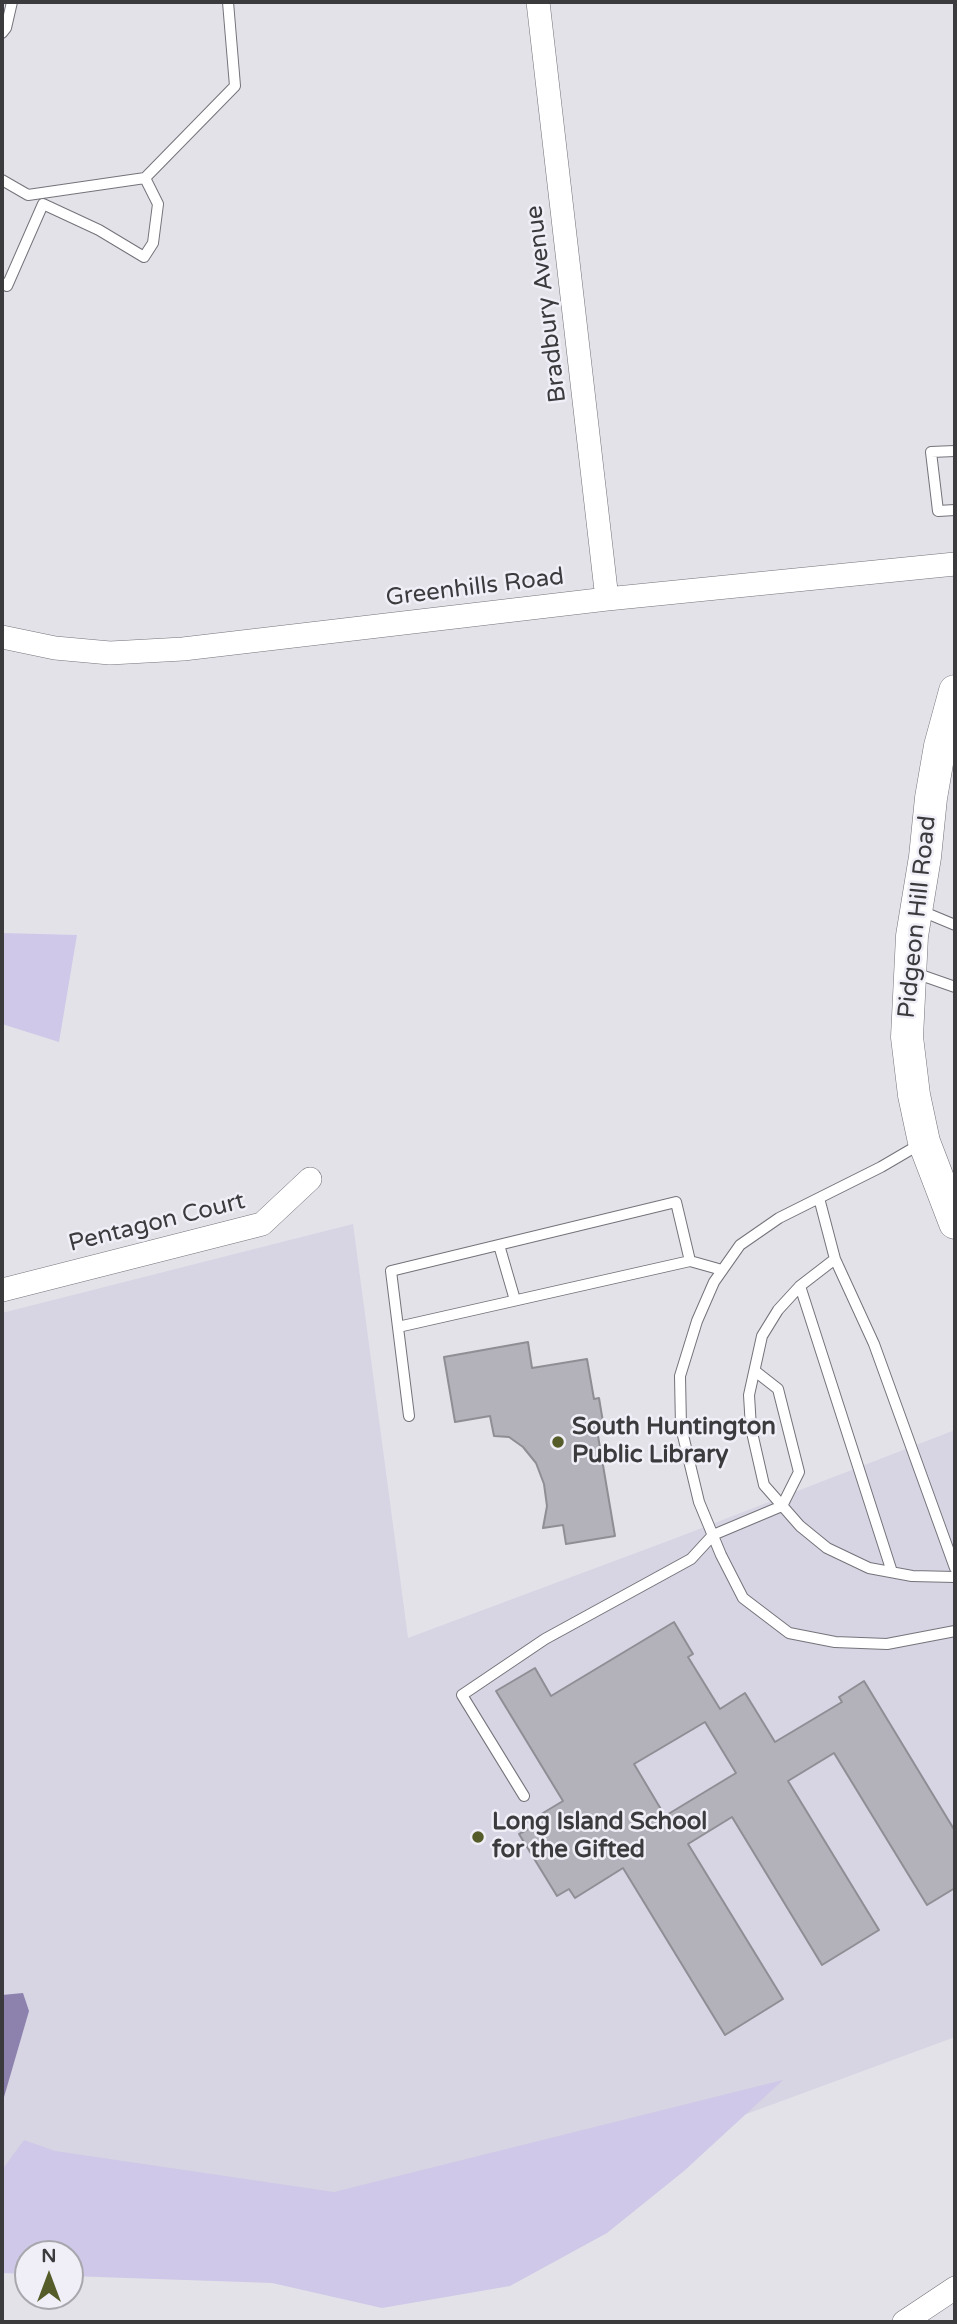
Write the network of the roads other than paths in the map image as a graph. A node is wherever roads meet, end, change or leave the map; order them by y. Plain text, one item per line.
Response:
1 (12, 2) edge
2 (228, 2) edge
3 (538, 2) edge
4 (2, 33) edge
5 (145, 178) junction
6 (2, 180) edge
7 (2, 283) edge
8 (955, 451) edge
9 (955, 510) edge
10 (955, 564) edge
11 (607, 600) junction
12 (2, 637) edge
13 (955, 691) edge
14 (948, 747) edge
15 (917, 909) junction
16 (955, 925) edge
17 (910, 971) junction
18 (955, 987) edge
19 (924, 1142) junction
20 (310, 1179) dead end
21 (819, 1198) junction
22 (955, 1223) edge
23 (499, 1245) junction
24 (835, 1259) junction
25 (690, 1261) junction
26 (722, 1270) junction
27 (800, 1286) junction
28 (2, 1290) edge
29 (515, 1300) junction
30 (398, 1327) junction
31 (755, 1371) junction
32 (409, 1416) dead end
33 (782, 1506) junction
34 (713, 1535) junction
35 (955, 1568) edge
36 (892, 1572) junction
37 (955, 1577) edge
38 (955, 1631) edge
39 (524, 1796) dead end
40 (955, 2288) edge
41 (904, 2322) edge

1 - 4 lane
2 - 5 lane
3 - 11 street, Bradbury Avenue
5 - 6 lane
5 - 7 lane
8 - 9 lane
10 - 11 street, Greenhills Road
11 - 12 street, Greenhills Road
13 - 14 street, Pidgeon Hill Road
14 - 15 street, Pidgeon Hill Road
15 - 16 lane
15 - 17 street, Pidgeon Hill Road
17 - 18 lane
17 - 19 street, Pidgeon Hill Road
19 - 21 lane
19 - 22 street, Pidgeon Hill Road
20 - 28 street, Pentagon Court
21 - 24 lane
21 - 26 lane
23 - 25 lane
23 - 29 lane
23 - 30 lane
24 - 27 lane
24 - 35 lane
25 - 26 lane
25 - 29 lane
26 - 34 lane
27 - 31 lane
27 - 36 lane
29 - 30 lane
30 - 32 lane
31 - 33 lane
31 - 33 lane
33 - 34 lane
33 - 36 lane
34 - 38 lane
34 - 39 lane
36 - 37 lane
40 - 41 street

